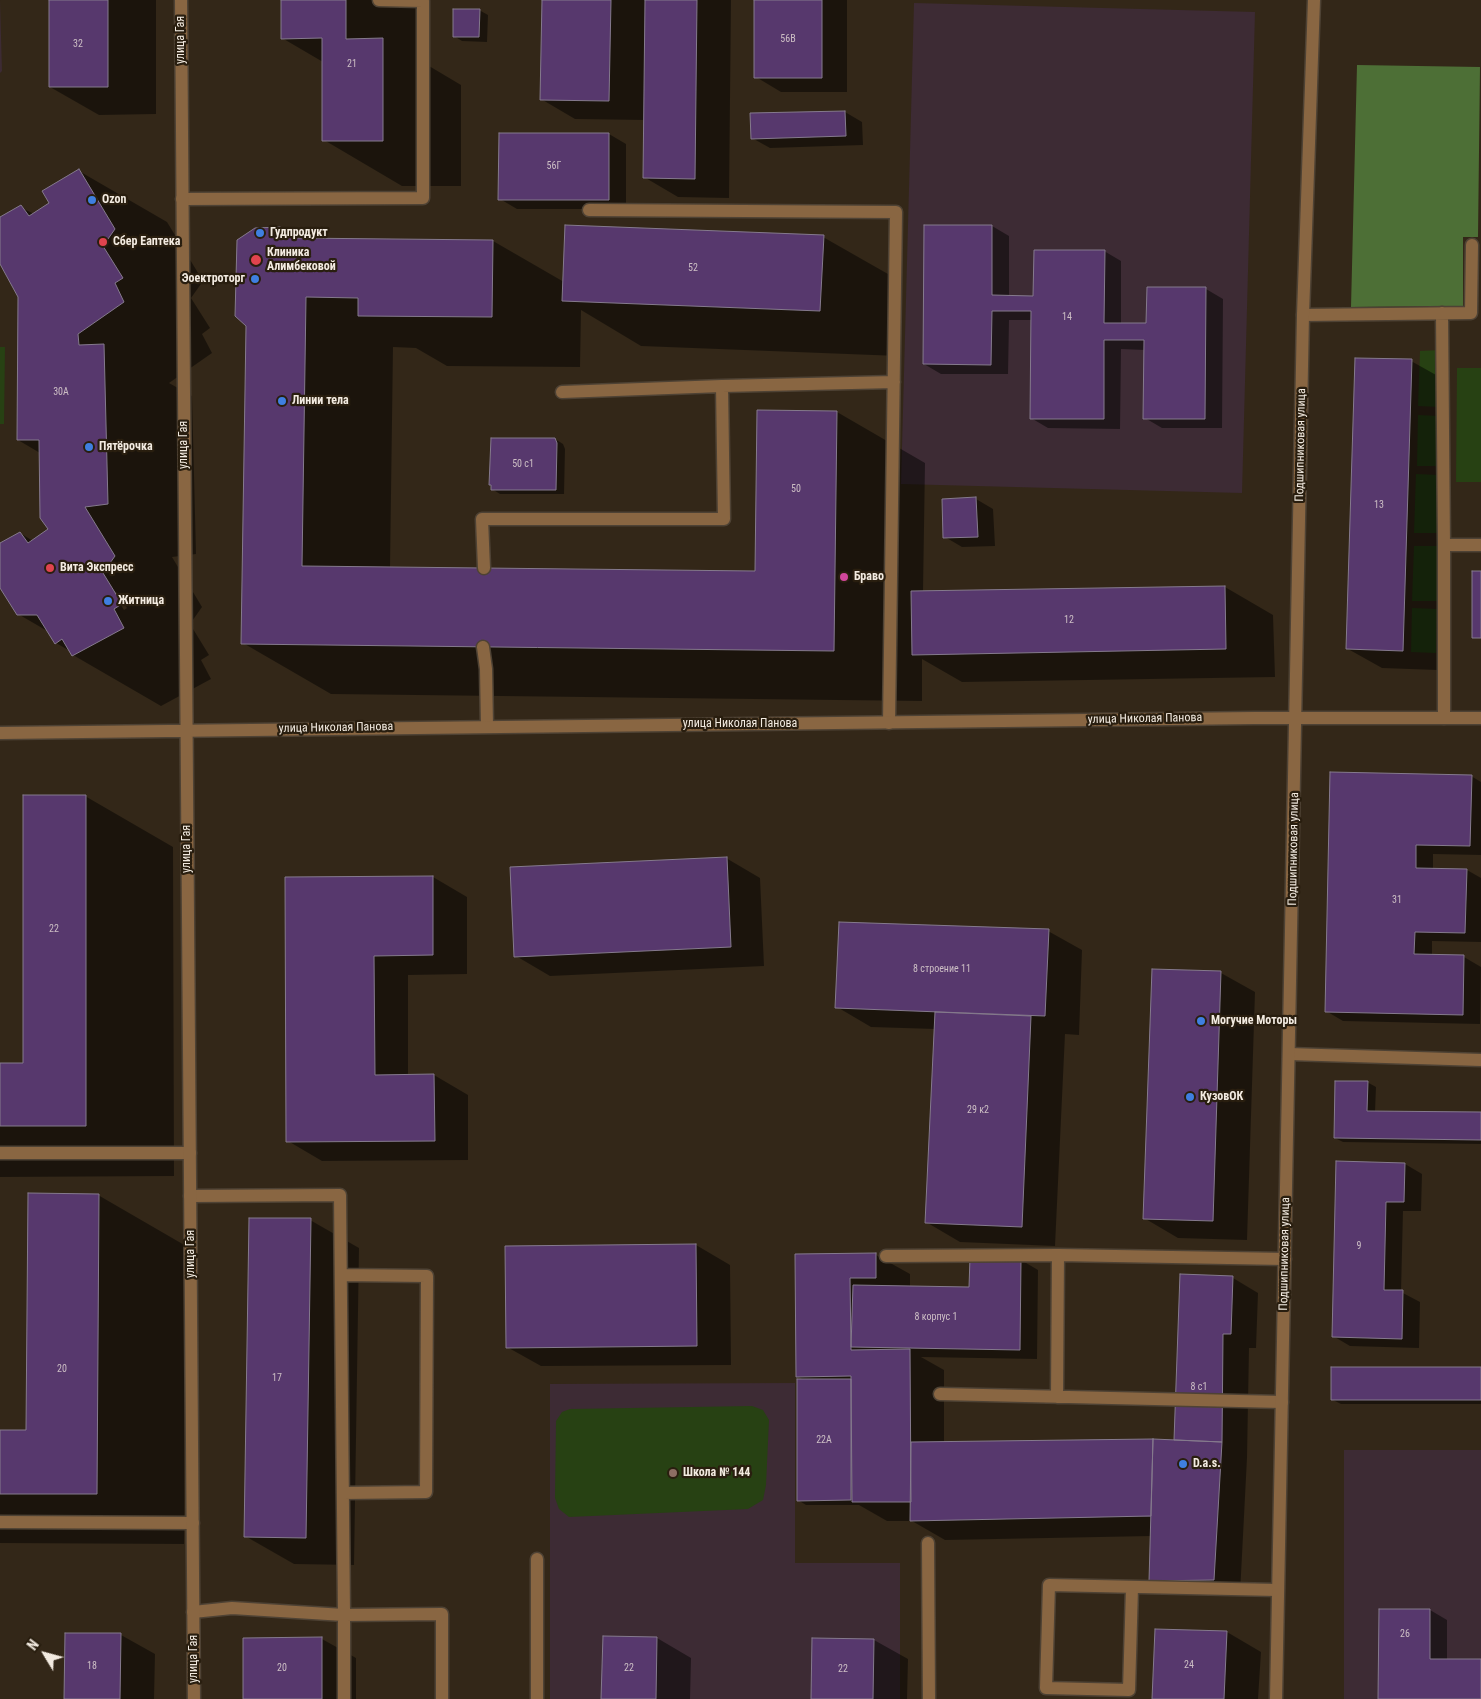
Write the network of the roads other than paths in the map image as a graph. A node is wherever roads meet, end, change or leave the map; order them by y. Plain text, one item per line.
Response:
1 (180, 0) edge
2 (379, 0) edge
3 (1314, 0) edge
4 (182, 199) junction
5 (589, 210) dead end
6 (1472, 245) dead end
7 (1442, 313) junction
8 (1303, 315) junction
9 (894, 382) junction
10 (722, 386) junction
11 (562, 392) dead end
12 (1481, 544) edge
13 (1444, 545) junction
14 (484, 568) dead end
15 (483, 647) dead end
16 (1444, 718) junction
17 (1481, 718) edge
18 (1297, 719) junction
19 (889, 723) junction
20 (487, 726) junction
21 (186, 731) junction
22 (0, 733) edge
23 (1289, 1054) junction
24 (1481, 1060) edge
25 (0, 1153) edge
26 (190, 1153) junction
27 (190, 1196) junction
28 (1058, 1255) junction
29 (886, 1256) dead end
30 (1285, 1258) junction
31 (341, 1275) junction
32 (940, 1394) dead end
33 (1057, 1397) junction
34 (1282, 1402) junction
35 (343, 1493) junction
36 (0, 1522) edge
37 (193, 1523) junction
38 (928, 1543) dead end
39 (537, 1559) dead end
40 (1132, 1588) junction
41 (1277, 1590) junction
42 (193, 1612) junction
43 (344, 1615) junction
44 (194, 1699) edge
45 (344, 1699) edge
46 (442, 1699) edge
47 (537, 1699) edge
48 (929, 1699) edge
49 (1276, 1699) edge

1 - 4 street, улица Гая
2 - 4 street
3 - 8 street, Подшипниковая улица
4 - 21 street, улица Гая
5 - 9 street
6 - 7 street
7 - 8 street
7 - 13 street
8 - 18 street, Подшипниковая улица
9 - 10 street
9 - 19 street
10 - 11 street
10 - 14 street
12 - 13 street
13 - 16 street
15 - 20 street
16 - 17 street, улица Николая Панова
16 - 18 street, улица Николая Панова
18 - 19 street, улица Николая Панова
18 - 23 street, Подшипниковая улица
19 - 20 street, улица Николая Панова
20 - 21 street, улица Николая Панова
21 - 22 street, улица Николая Панова
21 - 26 street, улица Гая
23 - 24 street
23 - 30 street, Подшипниковая улица
25 - 26 street
26 - 27 street, улица Гая
27 - 31 street
27 - 37 street, улица Гая
28 - 29 street
28 - 30 street
28 - 33 street
30 - 34 street, Подшипниковая улица
31 - 35 street
31 - 35 street
32 - 33 street
33 - 34 street
34 - 41 street, Подшипниковая улица
35 - 43 street
36 - 37 street
37 - 42 street, улица Гая
38 - 48 street
39 - 47 street
40 - 40 street
40 - 41 street
41 - 49 street, Подшипниковая улица
42 - 43 street
42 - 44 street, улица Гая
43 - 45 street
43 - 46 street

